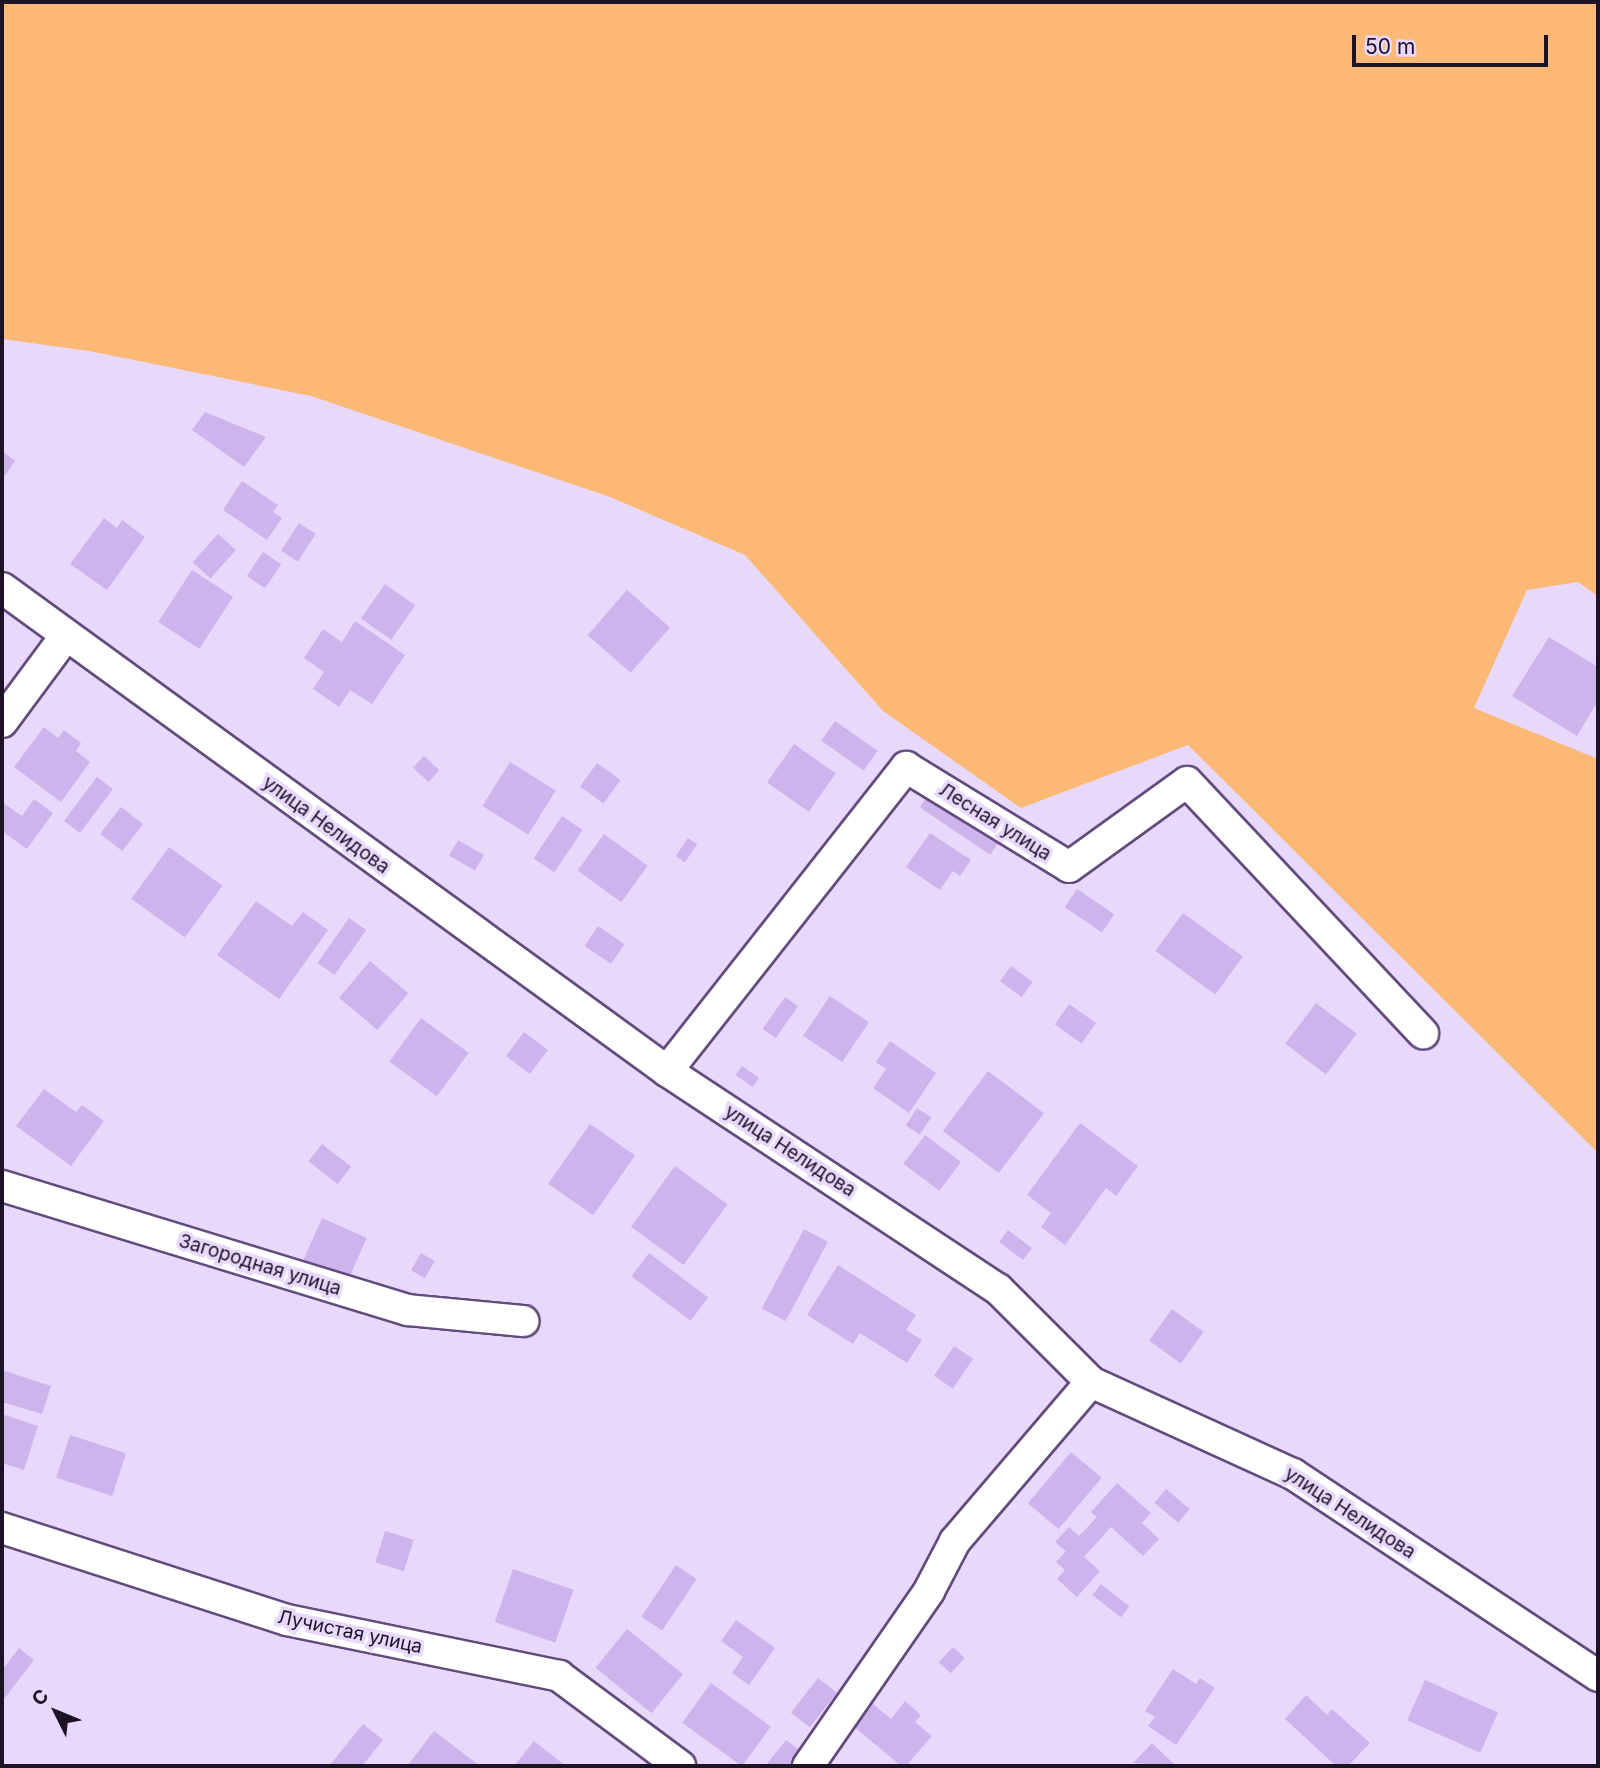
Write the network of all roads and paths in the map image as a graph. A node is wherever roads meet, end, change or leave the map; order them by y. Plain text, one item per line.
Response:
1 (2, 589) edge
2 (65, 637) junction
3 (2, 722) edge
4 (1423, 1033) dead end
5 (667, 1071) junction
6 (2, 1186) edge
7 (523, 1321) dead end
8 (1091, 1382) junction
9 (2, 1528) edge
10 (1598, 1676) edge
11 (680, 1766) edge
12 (808, 1766) edge

1 - 2 street, улица Нелидова
2 - 3 street
2 - 5 street, улица Нелидова
4 - 5 street, Лесная улица
5 - 8 street, улица Нелидова
6 - 7 street, Загородная улица
8 - 10 street, улица Нелидова
8 - 12 street
9 - 11 street, Лучистая улица

